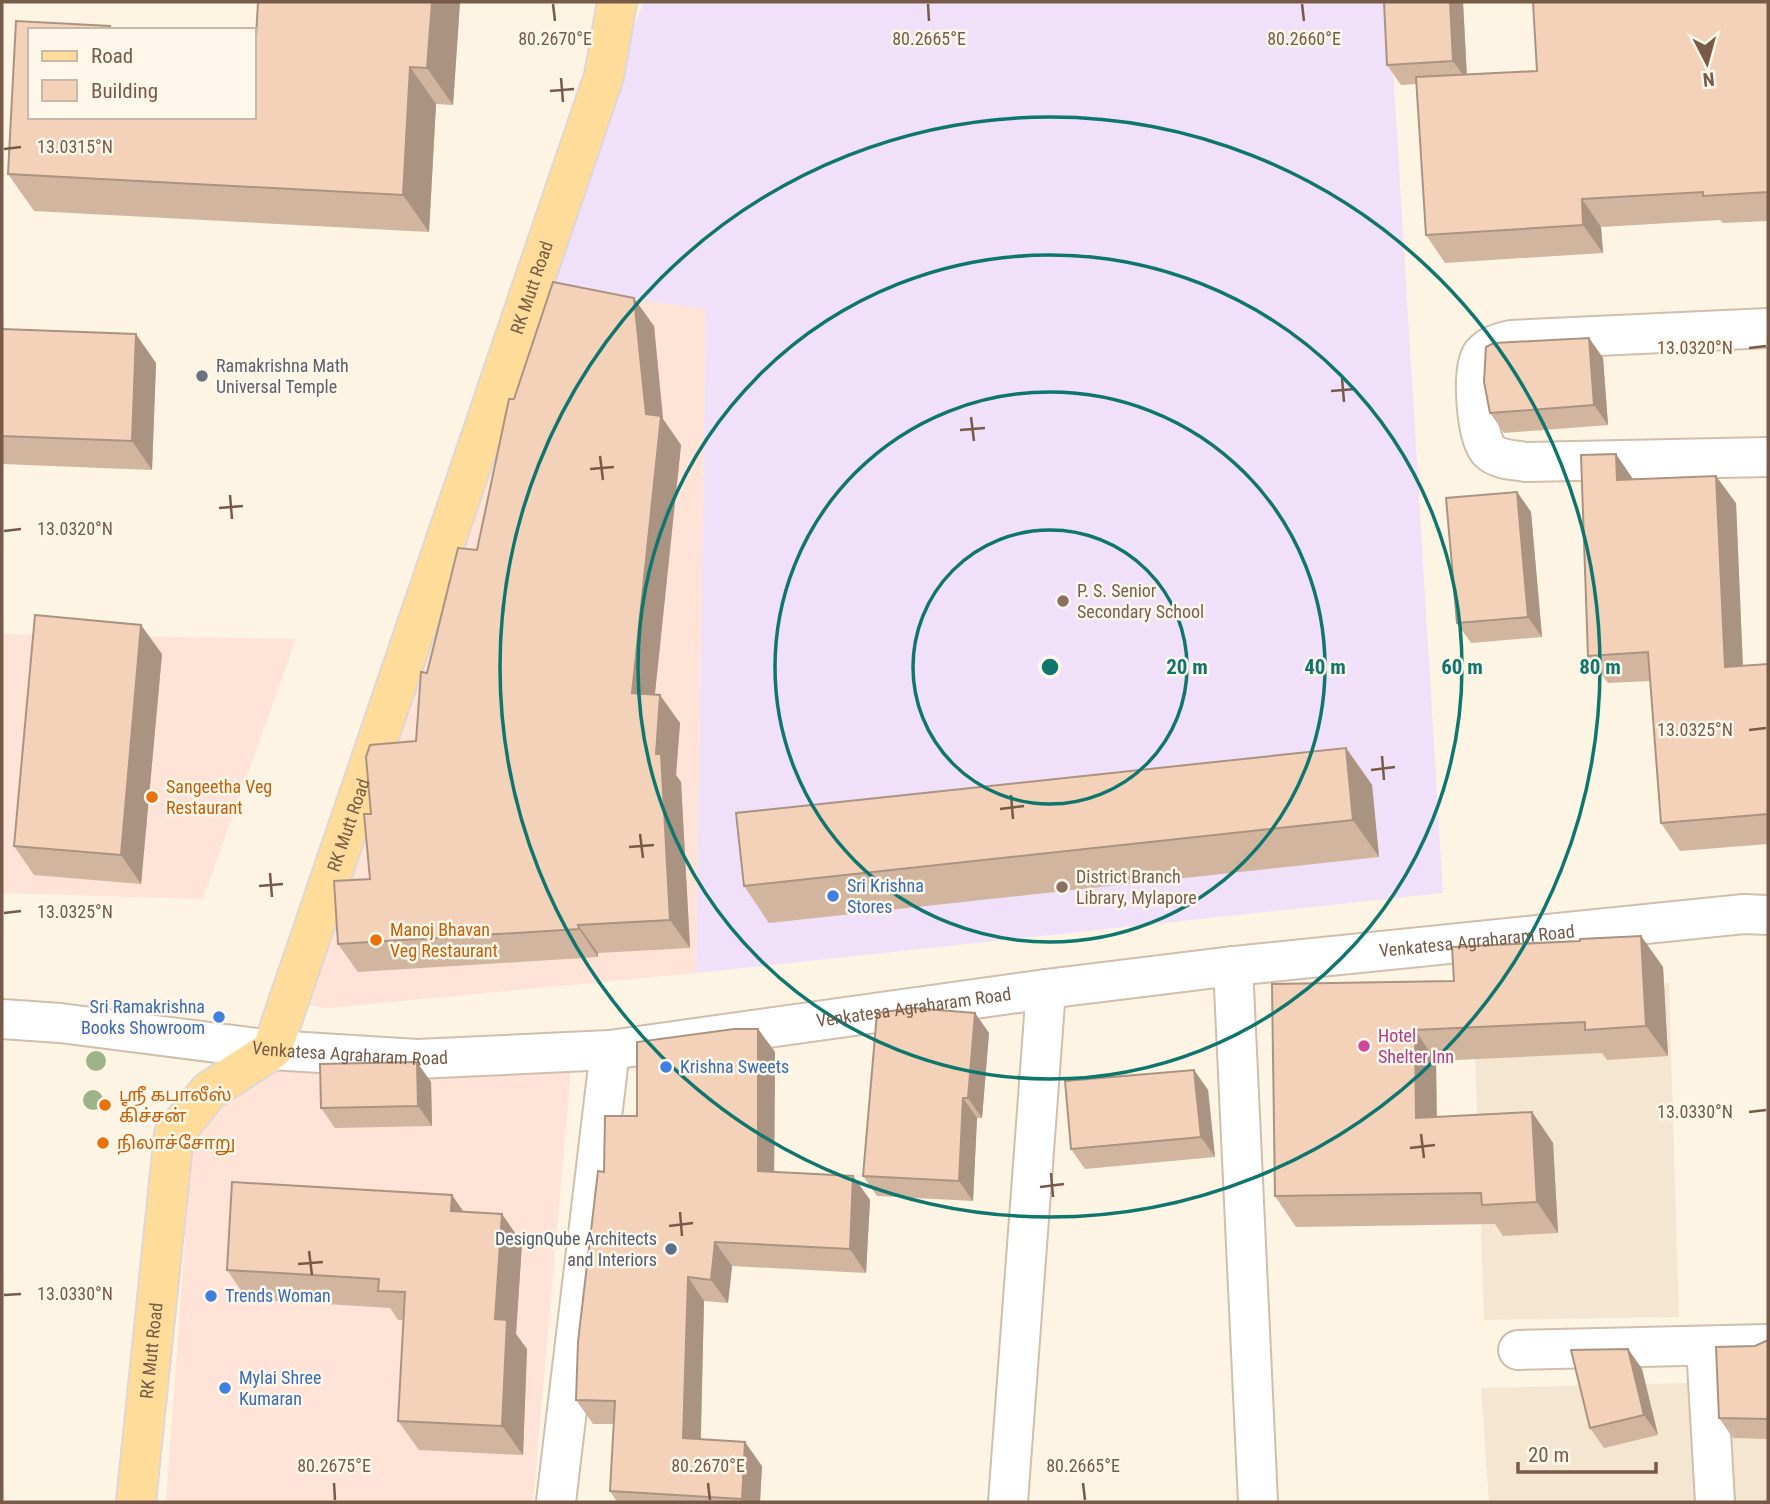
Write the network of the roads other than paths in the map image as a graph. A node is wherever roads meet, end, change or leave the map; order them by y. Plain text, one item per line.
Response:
1 (617, 2) edge
2 (1768, 327) edge
3 (1768, 457) edge
4 (1768, 915) edge
5 (1233, 966) junction
6 (1045, 989) junction
7 (2, 1019) edge
8 (272, 1050) junction
9 (610, 1051) junction
10 (1768, 1344) edge
11 (1706, 1346) junction
12 (1518, 1350) dead end
13 (136, 1502) edge
14 (556, 1502) edge
15 (1008, 1502) edge
16 (1258, 1502) edge
17 (1715, 1502) edge

1 - 8 main road, RK Mutt Road
2 - 3 street
4 - 5 street, Venkatesa Agraharam Road
5 - 6 street, Venkatesa Agraharam Road
5 - 16 street
6 - 9 street, Venkatesa Agraharam Road
6 - 15 street
7 - 8 street, Venkatesa Agraharam Road
8 - 9 street, Venkatesa Agraharam Road
8 - 13 main road, RK Mutt Road
9 - 14 street
10 - 11 street
11 - 12 street
11 - 17 street

